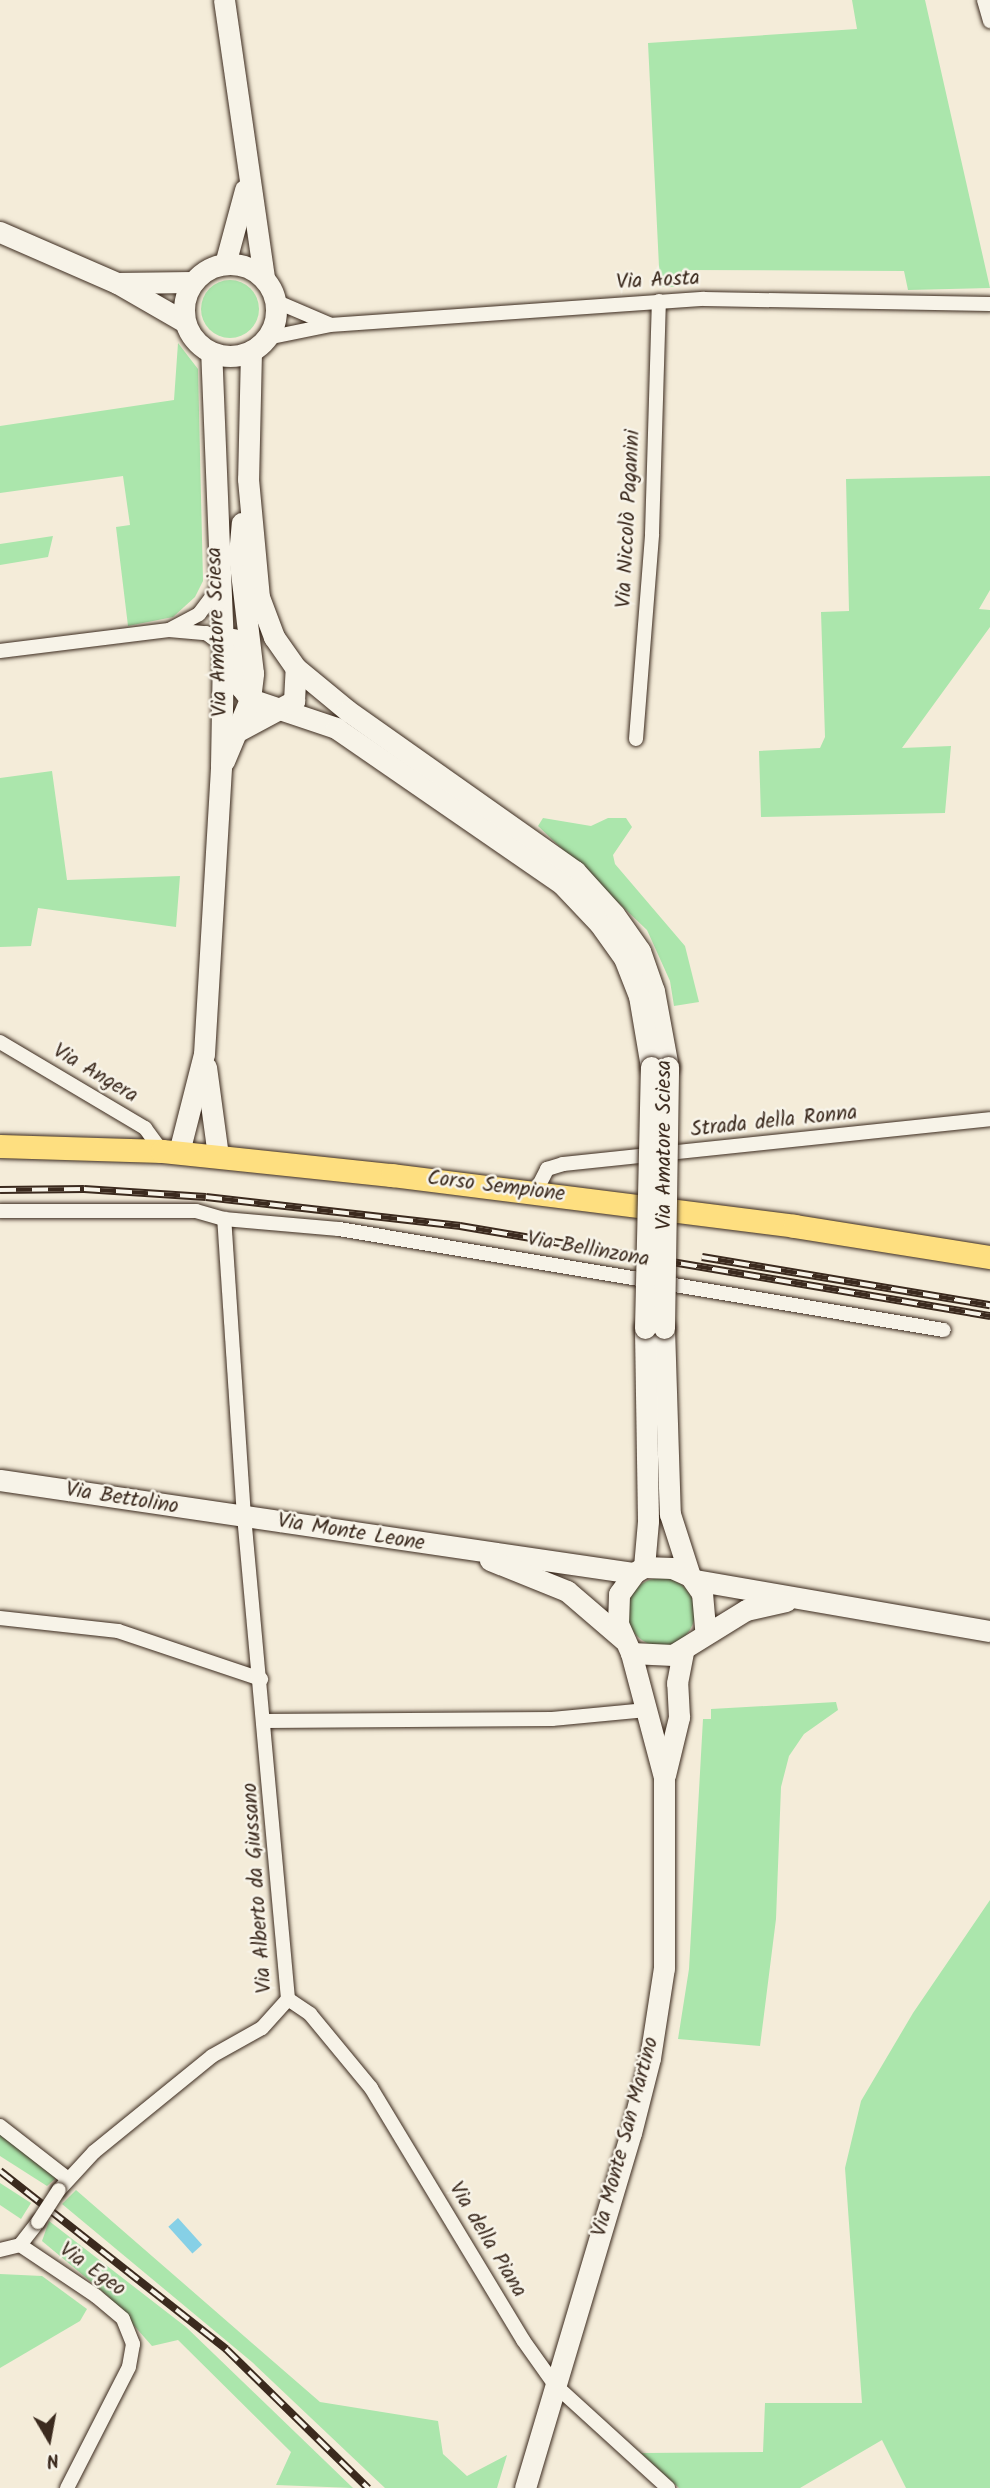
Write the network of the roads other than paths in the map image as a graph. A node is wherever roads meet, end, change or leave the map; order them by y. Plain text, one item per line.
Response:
1 (224, 0) edge
2 (984, 0) edge
3 (990, 21) edge
4 (247, 185) junction
5 (0, 232) edge
6 (225, 264) junction
7 (264, 278) junction
8 (192, 282) junction
9 (117, 283) junction
10 (275, 301) junction
11 (659, 301) junction
12 (990, 304) edge
13 (185, 322) junction
14 (330, 325) junction
15 (259, 344) junction
16 (211, 352) junction
17 (248, 479) junction
18 (214, 498) junction
19 (217, 590) junction
20 (169, 630) junction
21 (223, 646) junction
22 (0, 651) edge
23 (296, 668) junction
24 (250, 699) junction
25 (282, 709) junction
26 (238, 731) junction
27 (636, 739) dead end
28 (221, 766) junction
29 (0, 1042) edge
30 (204, 1054) junction
31 (660, 1067) junction
32 (990, 1119) edge
33 (0, 1146) edge
34 (170, 1152) junction
35 (218, 1156) junction
36 (536, 1191) junction
37 (0, 1211) edge
38 (224, 1219) junction
39 (990, 1257) edge
40 (654, 1328) junction
41 (944, 1331) dead end
42 (0, 1480) edge
43 (244, 1517) junction
44 (458, 1549) junction
45 (639, 1570) junction
46 (692, 1578) junction
47 (791, 1600) junction
48 (0, 1618) edge
49 (705, 1631) junction
50 (990, 1631) edge
51 (628, 1646) junction
52 (682, 1651) junction
53 (261, 1679) junction
54 (647, 1710) junction
55 (265, 1721) junction
56 (664, 1777) junction
57 (288, 1999) junction
58 (0, 2126) edge
59 (64, 2184) junction
60 (20, 2245) junction
61 (0, 2250) edge
62 (555, 2385) junction
63 (67, 2488) edge
64 (525, 2488) edge
65 (668, 2488) edge

1 - 4 street
2 - 3 street
4 - 6 street
4 - 7 street
5 - 9 street
6 - 7 street
6 - 8 street
7 - 10 street
8 - 9 street
8 - 13 street
9 - 13 street
10 - 14 street, Via Aosta
10 - 15 street
11 - 12 street, Via Aosta
11 - 14 street, Via Aosta
11 - 27 street, Via Niccolò Paganini
13 - 16 street
14 - 15 street, Via Aosta
15 - 16 street
15 - 17 street, Via Amatore Sciesa
16 - 18 street, Via Amatore Sciesa
17 - 23 street, Via Amatore Sciesa
17 - 24 street, Via Amatore Sciesa
18 - 19 street, Via Amatore Sciesa
18 - 24 street, Via Amatore Sciesa
19 - 20 street
19 - 21 street, Via Amatore Sciesa
20 - 21 street
20 - 22 street
21 - 28 street, Via Amatore Sciesa
23 - 25 street
23 - 31 street, Via Amatore Sciesa
24 - 25 street, Via Amatore Sciesa
24 - 26 street, Via Amatore Sciesa
25 - 26 street, Via Amatore Sciesa
25 - 31 street, Via Amatore Sciesa
26 - 28 street, Via Amatore Sciesa
28 - 30 street, Via Amatore Sciesa
29 - 34 street, Via Angera
30 - 34 street, Via Amatore Sciesa
30 - 35 street, Via Amatore Sciesa
31 - 40 street, Via Amatore Sciesa, bridge
32 - 36 street, Strada della Ronna
33 - 34 main road, Corso Sempione
34 - 35 main road, Corso Sempione
35 - 36 main road, Corso Sempione
36 - 39 main road, Corso Sempione
37 - 38 street, Via Bellinzona
38 - 41 street, Via Bellinzona
38 - 43 street, Via Alberto da Giussano
40 - 45 street, Via Amatore Sciesa
40 - 46 street, Via Amatore Sciesa
42 - 43 street, Via Bettolino
43 - 44 street, Via Monte Leone
43 - 53 street, Via Alberto da Giussano
44 - 45 street, Via Monte Leone
44 - 51 street, Via Monte Leone
45 - 46 street
45 - 51 street
46 - 47 street
46 - 49 street
47 - 49 street
47 - 50 street
48 - 53 street
49 - 52 street
51 - 52 street
51 - 54 street, Via Monte San Martino
52 - 56 street, Via Monte San Martino
53 - 55 street, Via Alberto da Giussano
54 - 55 street
54 - 56 street, Via Monte San Martino
55 - 57 street, Via Alberto da Giussano
56 - 62 street, Via Monte San Martino
57 - 59 street, Via Alberto da Giussano
57 - 62 street, Via della Piana
58 - 59 street
59 - 60 street, Via Alberto da Giussano, bridge
60 - 61 street
60 - 63 street, Via Egeo
62 - 64 street, Via Monte San Martino
62 - 65 street, Via della Piana

